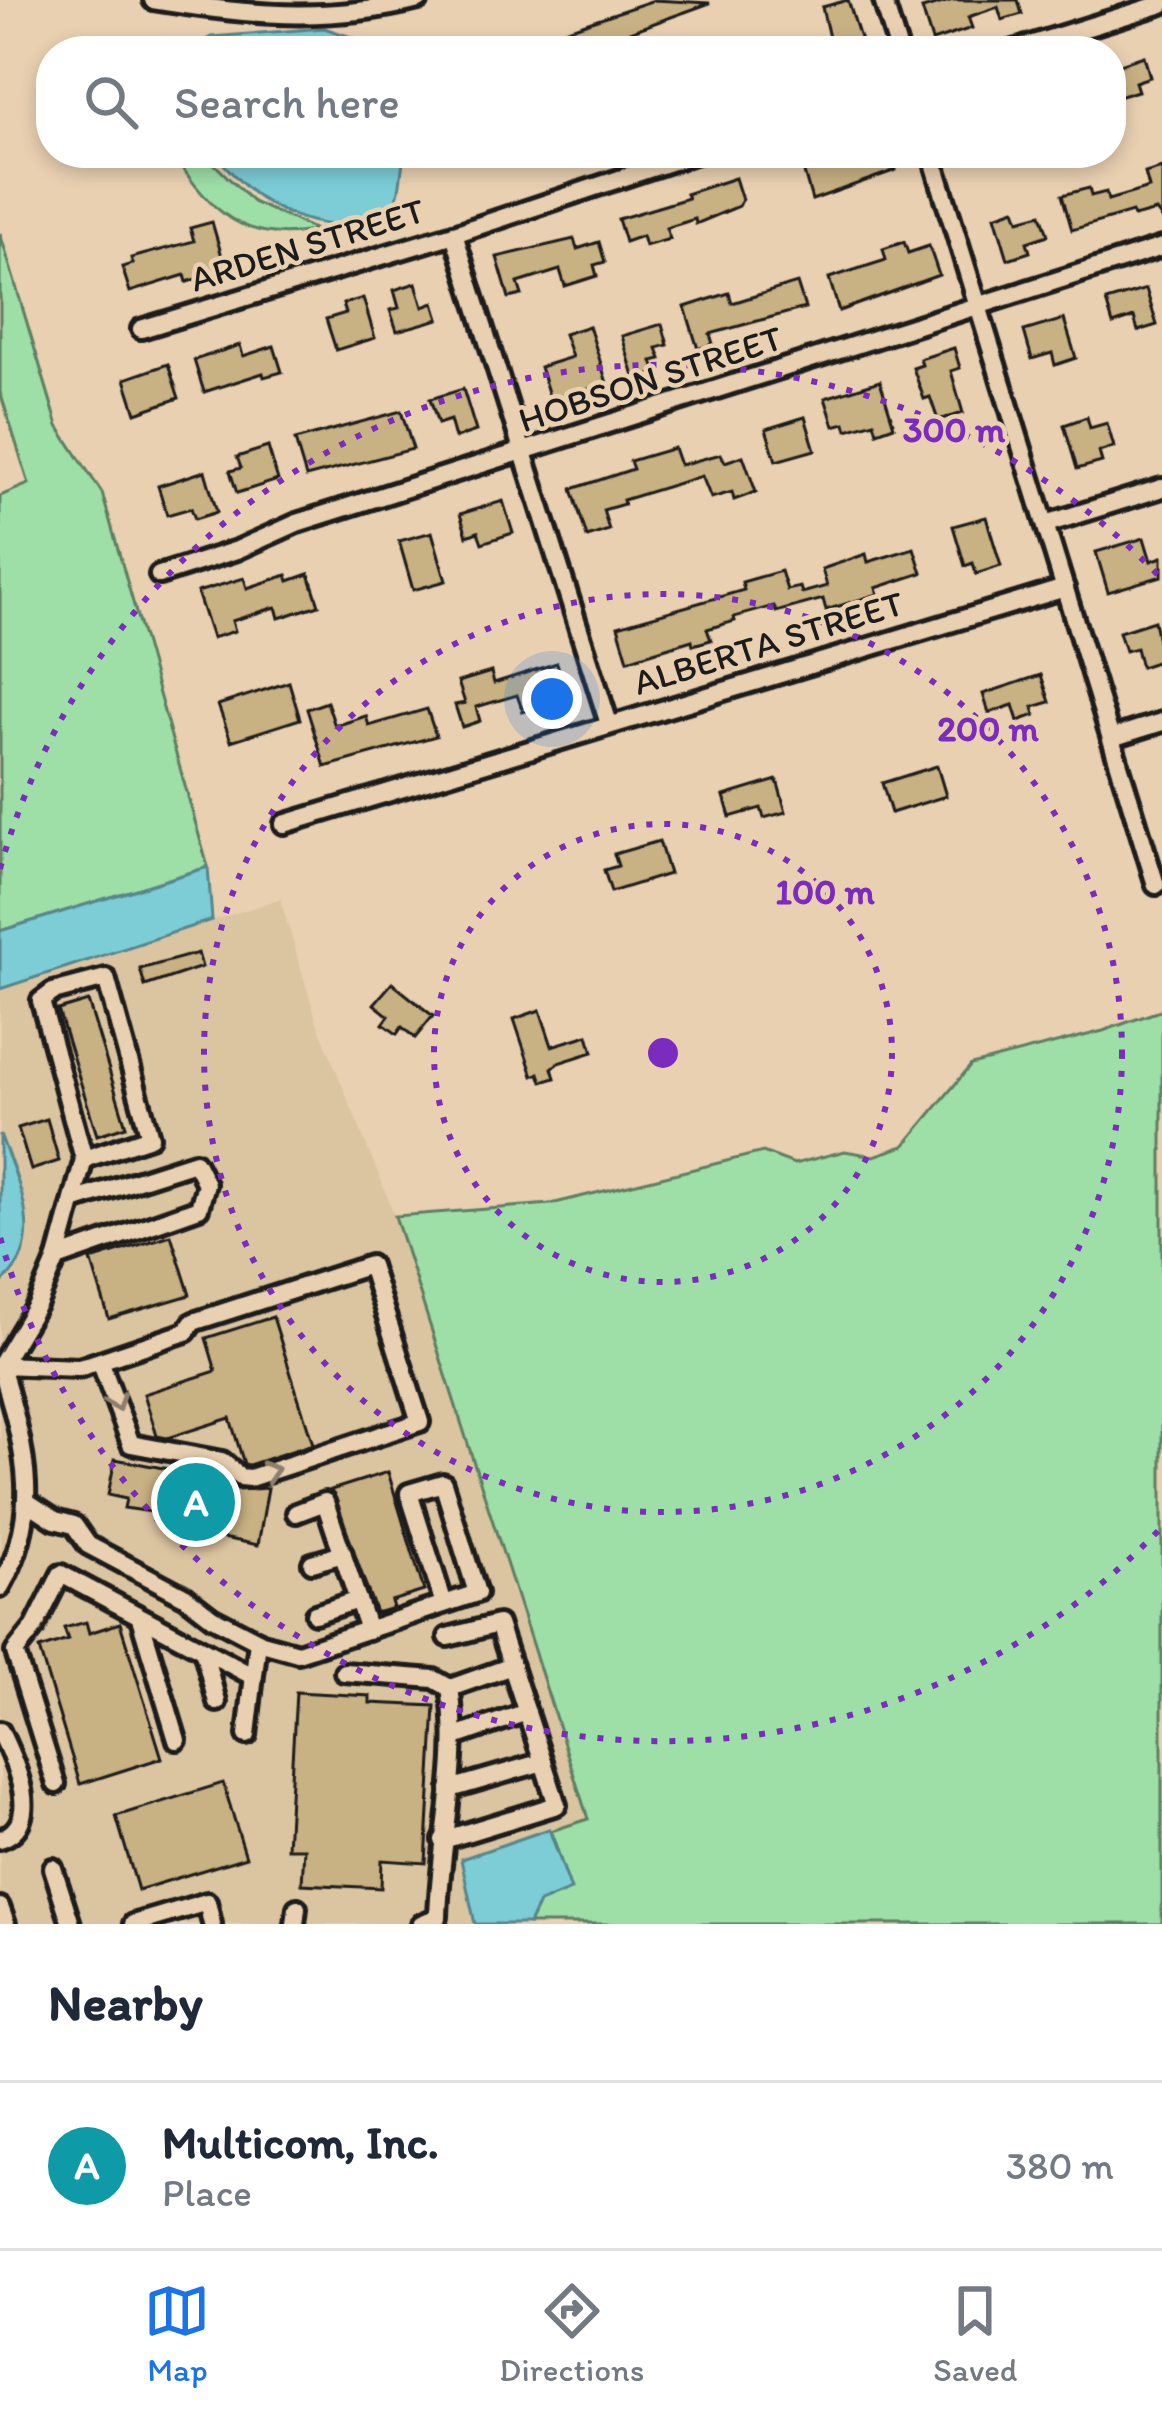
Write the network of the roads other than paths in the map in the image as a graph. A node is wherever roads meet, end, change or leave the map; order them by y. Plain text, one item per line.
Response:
1 (153, 0) edge
2 (419, 0) edge
3 (883, 0) edge
4 (1162, 4) edge
5 (372, 6) edge
6 (894, 36) edge
7 (1059, 36) edge
8 (652, 168) edge
9 (936, 168) edge
10 (454, 234) junction
11 (1162, 247) edge
12 (978, 305) junction
13 (141, 329) dead end
14 (523, 454) junction
15 (1162, 488) edge
16 (1046, 524) junction
17 (160, 575) dead end
18 (1066, 588) junction
19 (1162, 722) edge
20 (609, 724) junction
21 (1111, 738) junction
22 (284, 824) dead end
23 (1156, 885) dead end
24 (84, 1159) junction
25 (73, 1201) junction
26 (57, 1258) junction
27 (100, 1361) junction
28 (1, 1365) edge
29 (29, 1503) junction
30 (296, 1513) dead end
31 (343, 1554) junction
32 (312, 1563) dead end
33 (0, 1588) edge
34 (358, 1600) junction
35 (444, 1604) junction
36 (316, 1614) dead end
37 (140, 1618) junction
38 (368, 1630) junction
39 (448, 1637) dead end
40 (258, 1641) junction
41 (204, 1653) junction
42 (512, 1666) junction
43 (344, 1672) dead end
44 (252, 1676) junction
45 (450, 1688) junction
46 (217, 1702) dead end
47 (527, 1712) junction
48 (0, 1729) edge
49 (247, 1735) dead end
50 (454, 1737) junction
51 (177, 1740) dead end
52 (543, 1762) junction
53 (56, 1784) dead end
54 (450, 1789) junction
55 (0, 1839) edge
56 (442, 1840) junction
57 (53, 1868) dead end
58 (0, 1907) edge
59 (6, 1924) edge
60 (71, 1924) edge
61 (133, 1924) edge
62 (212, 1924) edge
63 (421, 1924) edge

1 - 5 street
2 - 5 street
3 - 6 street
4 - 7 street
8 - 10 street, ARDEN STREET
9 - 12 street
10 - 13 street, ARDEN STREET
10 - 14 street
11 - 12 street, HOBSON STREET
12 - 14 street, HOBSON STREET
12 - 16 street
14 - 17 street, HOBSON STREET
14 - 20 street
15 - 16 street
16 - 18 street
18 - 20 street, ALBERTA STREET
18 - 21 street
19 - 21 street
20 - 22 street, ALBERTA STREET
21 - 23 street
24 - 24 street
24 - 25 street
25 - 26 street
25 - 26 street
26 - 28 street
27 -> 27 street
27 - 28 street
28 - 29 street
29 - 33 street
29 - 40 street
30 - 31 street
31 - 32 street
31 - 34 street
34 - 36 street
34 - 38 street
35 - 35 street
35 - 38 street
37 - 41 street
37 - 51 street
37 - 53 street
38 - 40 street
39 - 42 street
40 - 44 street
41 - 44 street
41 - 46 street
42 - 45 street
42 - 47 street
43 - 45 street
44 - 49 street
45 - 50 street
47 - 50 street
47 - 52 street
48 - 55 street
50 - 54 street
52 - 54 street
52 - 56 street
54 - 56 street
56 - 63 street
57 - 60 street
58 - 59 street
61 - 62 street

